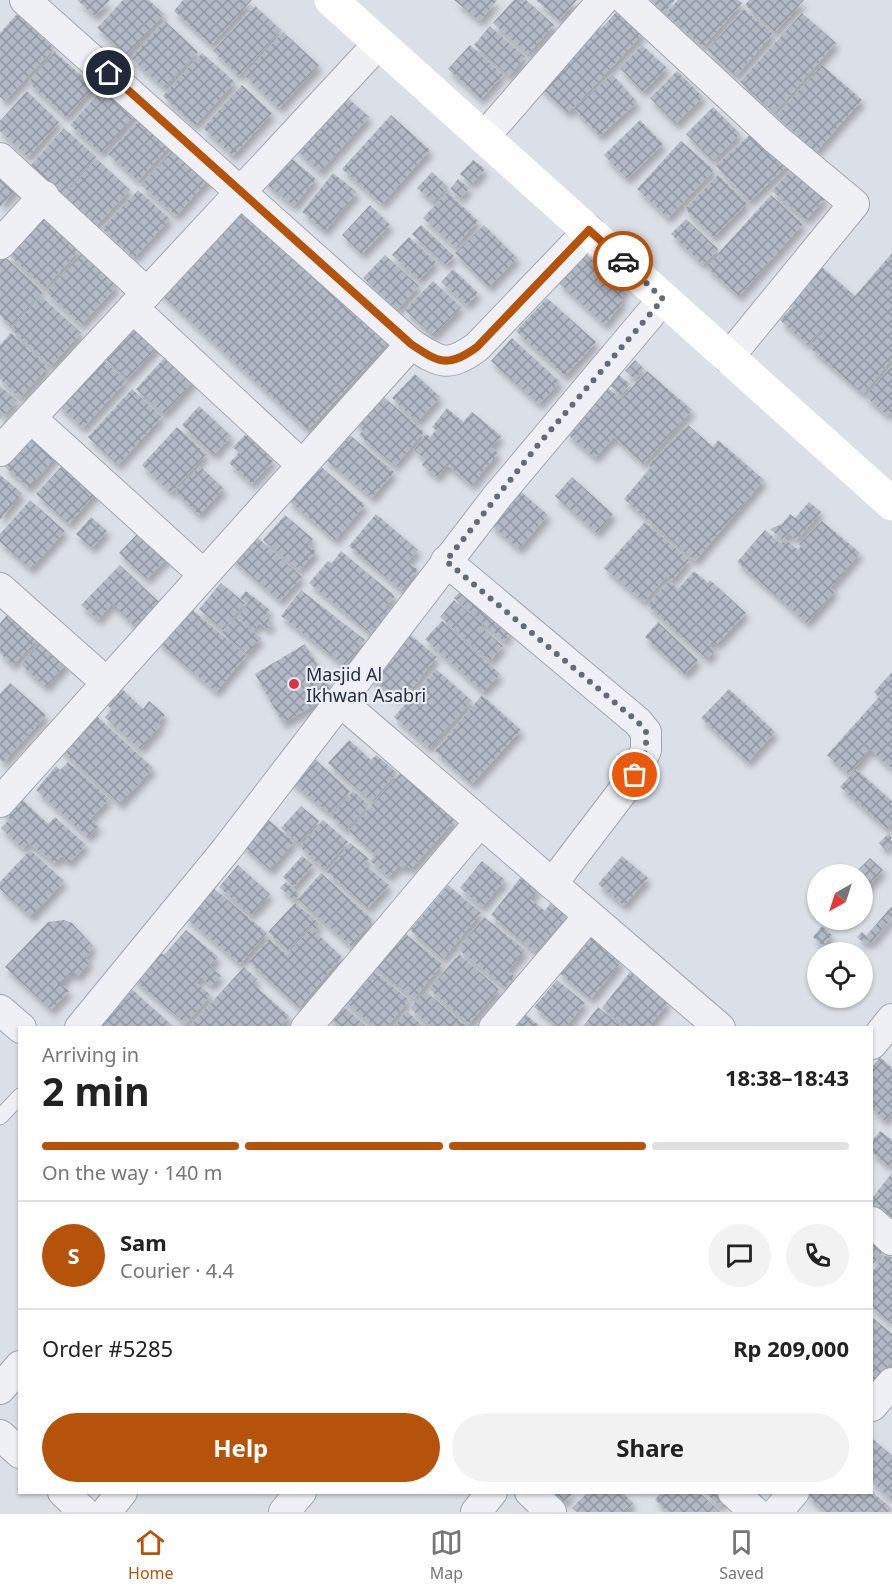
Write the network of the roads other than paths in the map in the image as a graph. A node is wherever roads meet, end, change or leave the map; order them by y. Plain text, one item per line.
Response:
1 (25, 0) edge
2 (331, 0) edge
3 (603, 0) edge
4 (626, 0) edge
5 (379, 43) junction
6 (485, 136) junction
7 (0, 158) edge
8 (242, 190) junction
9 (44, 196) junction
10 (589, 230) junction
11 (0, 244) edge
12 (663, 299) junction
13 (140, 301) junction
14 (411, 344) junction
15 (729, 358) junction
16 (31, 418) junction
17 (0, 451) edge
18 (302, 465) junction
19 (892, 504) edge
20 (446, 561) junction
21 (203, 574) junction
22 (0, 588) edge
23 (106, 683) junction
24 (341, 702) junction
25 (3, 793) edge
26 (480, 823) junction
27 (552, 884) junction
28 (589, 916) junction
29 (0, 1010) edge
30 (700, 1022) edge
31 (19, 1026) edge
32 (82, 1026) edge
33 (308, 1026) edge
34 (496, 1026) edge
35 (18, 1098) edge
36 (0, 1117) edge
37 (873, 1223) edge
38 (892, 1240) edge
39 (18, 1368) edge
40 (892, 1383) edge
41 (0, 1389) edge
42 (873, 1405) edge
43 (0, 1435) edge
44 (18, 1451) edge
45 (65, 1494) edge
46 (120, 1494) edge
47 (490, 1494) edge
48 (532, 1494) edge
49 (735, 1494) edge
50 (792, 1494) edge
51 (84, 1512) edge
52 (106, 1512) edge
53 (476, 1512) edge
54 (551, 1512) edge
55 (755, 1512) edge
56 (777, 1512) edge

1 - 8 street
2 - 5 street
3 - 6 street
4 - 15 street
5 - 6 street
5 - 8 street
6 - 10 street
7 - 9 street
8 - 13 street
8 - 14 street
9 - 11 street
9 - 13 street
10 - 12 street
10 - 14 street
12 - 15 street
12 - 20 street
13 - 16 street
13 - 18 street
14 - 18 street
15 - 19 street
16 - 17 street
16 - 21 street
18 - 21 street
20 - 24 street
20 - 27 street
21 - 23 street
22 - 23 street
23 - 25 street
24 - 26 street
24 - 32 street
26 - 27 street
26 - 33 street
27 - 28 street
28 - 30 street
28 - 34 street
29 - 31 street
35 - 36 lane
37 - 38 street
39 - 41 street
40 - 42 street
43 - 44 street
45 - 51 street
46 - 52 street
47 - 53 street
48 - 54 street
49 - 55 street
50 - 56 street

